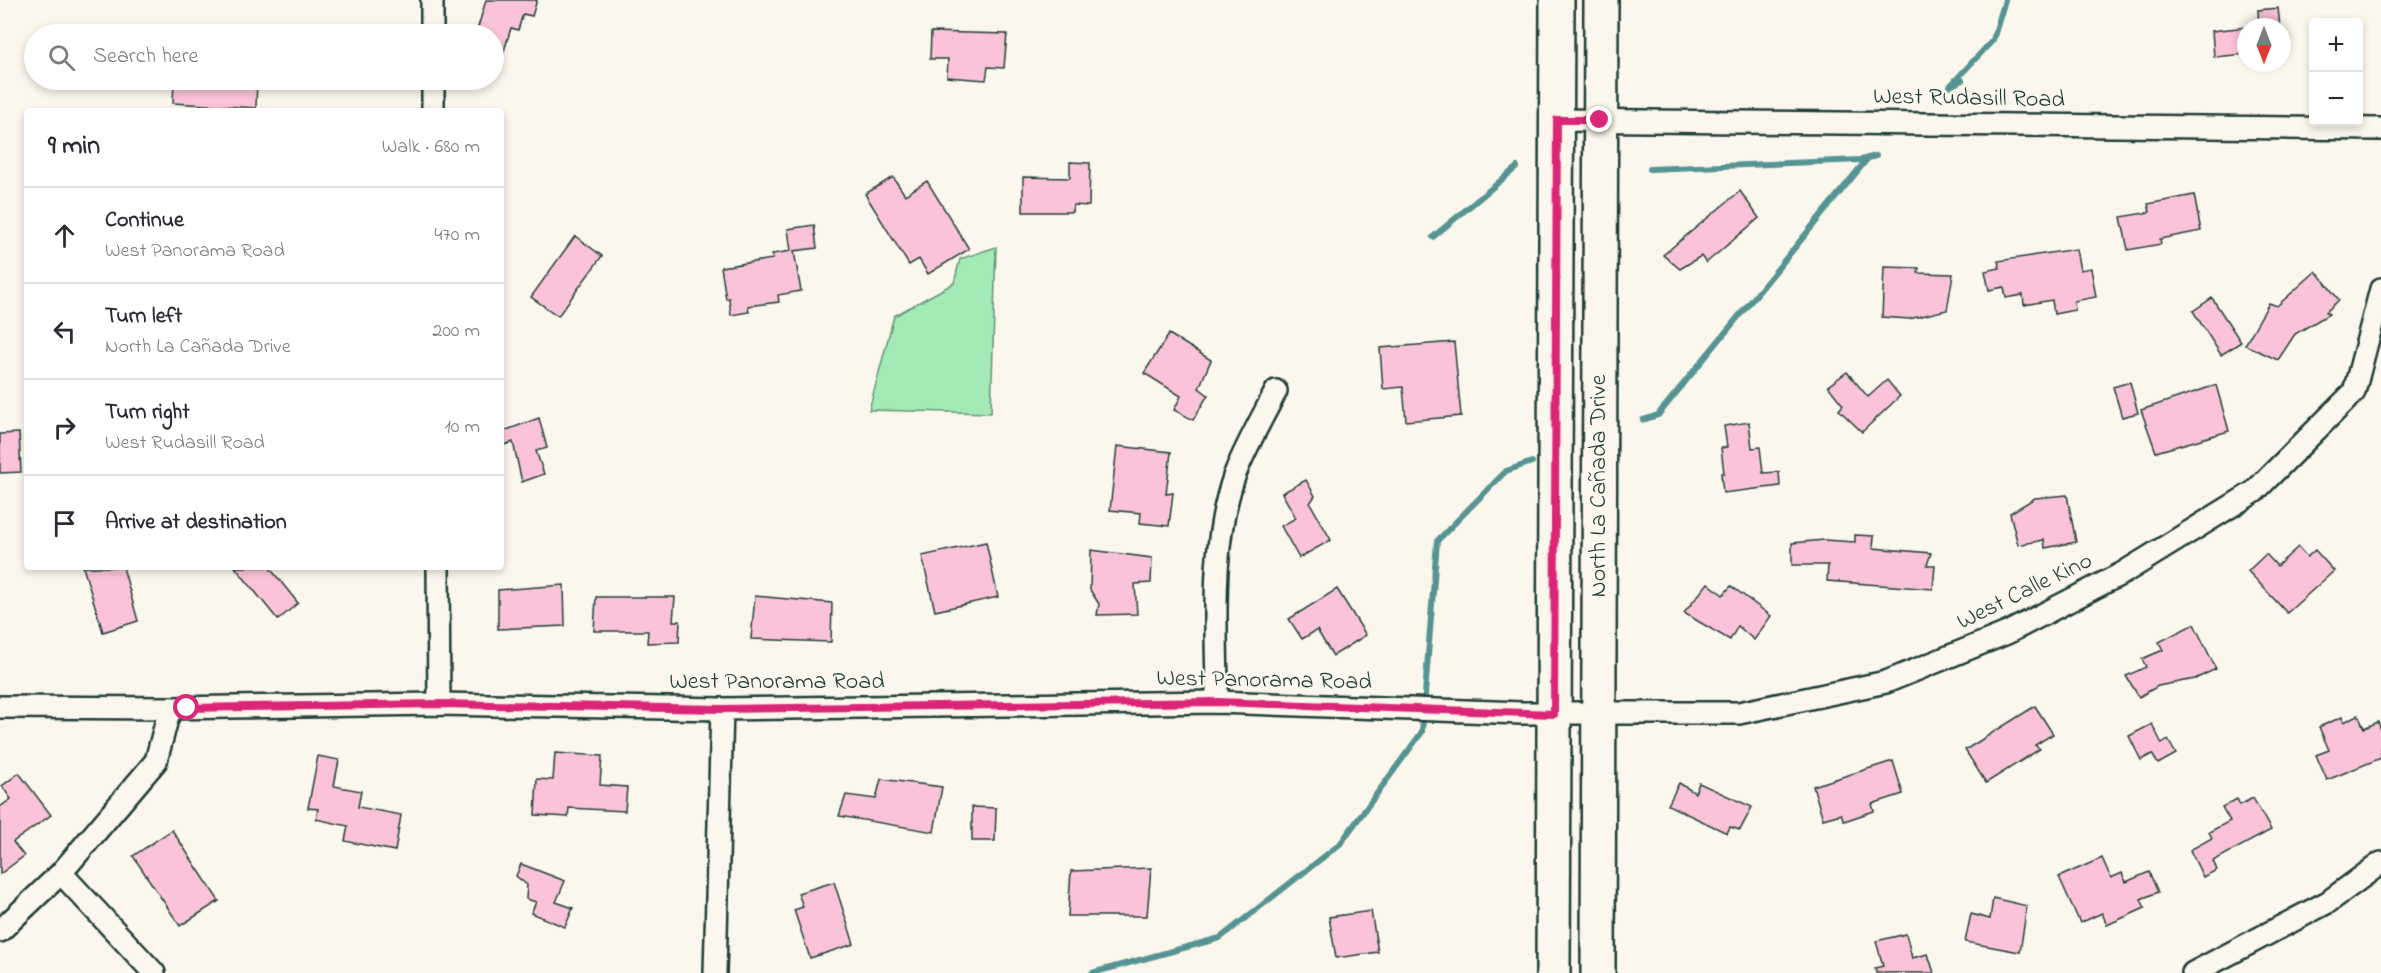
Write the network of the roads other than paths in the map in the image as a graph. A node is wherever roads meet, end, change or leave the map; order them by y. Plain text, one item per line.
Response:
1 (432, 0) edge
2 (1557, 0) edge
3 (1601, 0) edge
4 (432, 24) edge
5 (433, 90) edge
6 (433, 108) edge
7 (1557, 120) junction
8 (1600, 120) junction
9 (2381, 129) edge
10 (2381, 289) edge
11 (1276, 391) dead end
12 (438, 570) edge
13 (1218, 702) junction
14 (439, 704) junction
15 (0, 706) edge
16 (170, 708) junction
17 (722, 709) junction
18 (1554, 714) junction
19 (1598, 714) junction
20 (2381, 863) edge
21 (61, 873) junction
22 (0, 931) edge
23 (154, 973) edge
24 (715, 973) edge
25 (1553, 973) edge
26 (1598, 973) edge
27 (2193, 973) edge

1 - 4 street
2 - 7 main road, North La Cañada Drive
3 - 8 main road, North La Cañada Drive
5 - 6 street
7 - 8 street, West Rudasill Road
7 - 18 main road, North La Cañada Drive
8 - 9 street, West Rudasill Road
8 - 19 main road, North La Cañada Drive
10 - 19 street, West Calle Kino
11 - 13 street
12 - 14 street
13 - 17 street, West Panorama Road
13 - 18 street, West Panorama Road
14 - 16 street, West Panorama Road
14 - 17 street, West Panorama Road
15 - 16 street, West Panorama Road
16 - 21 street
17 - 24 street
18 - 19 street, West Calle Kino
18 - 25 main road, North La Cañada Drive
19 - 26 main road, North La Cañada Drive
20 - 27 street
21 - 22 street
21 - 23 street

